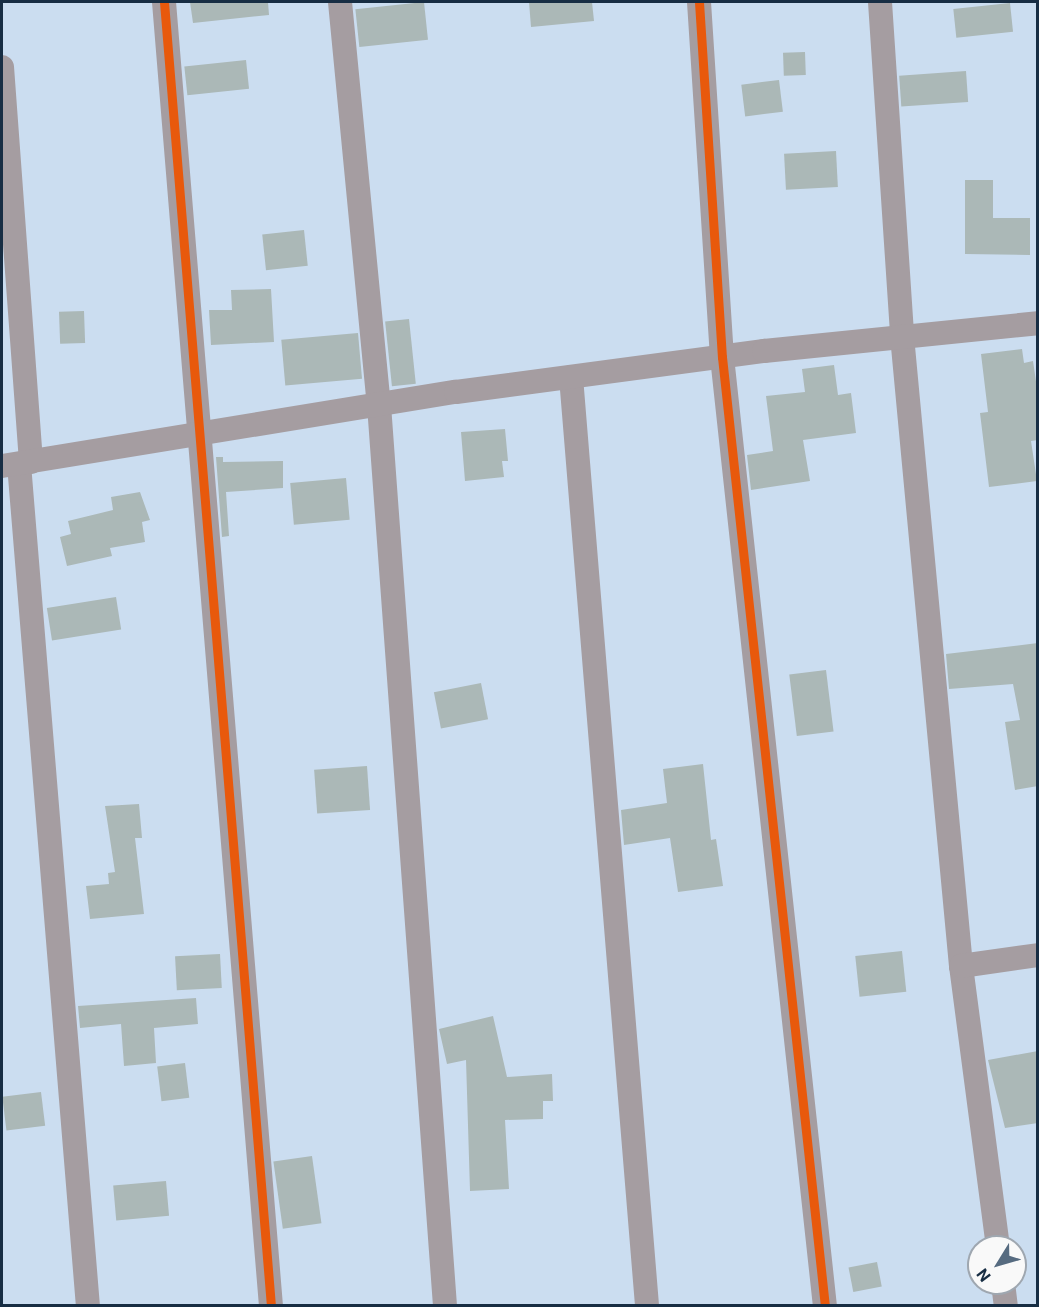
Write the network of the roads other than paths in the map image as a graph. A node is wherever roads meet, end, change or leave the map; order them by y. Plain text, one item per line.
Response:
1 (164, 2) edge
2 (340, 2) edge
3 (699, 2) edge
4 (880, 2) edge
5 (2, 67) edge
6 (1038, 323) edge
7 (902, 336) junction
8 (722, 357) junction
9 (571, 377) junction
10 (379, 405) junction
11 (197, 434) junction
12 (17, 464) edge
13 (1038, 955) edge
14 (961, 966) junction
15 (996, 1235) edge
16 (88, 1305) edge
17 (271, 1305) edge
18 (445, 1305) edge
19 (647, 1305) edge
20 (825, 1305) edge

1 - 11 street
2 - 10 street
3 - 8 street
4 - 7 street
5 - 12 street
6 - 7 street
7 - 8 street
7 - 14 street
8 - 9 street
8 - 20 street
9 - 10 street
9 - 19 street
10 - 11 street
10 - 18 street
11 - 12 street
11 - 17 street
12 - 16 street
13 - 14 street
14 - 15 street

